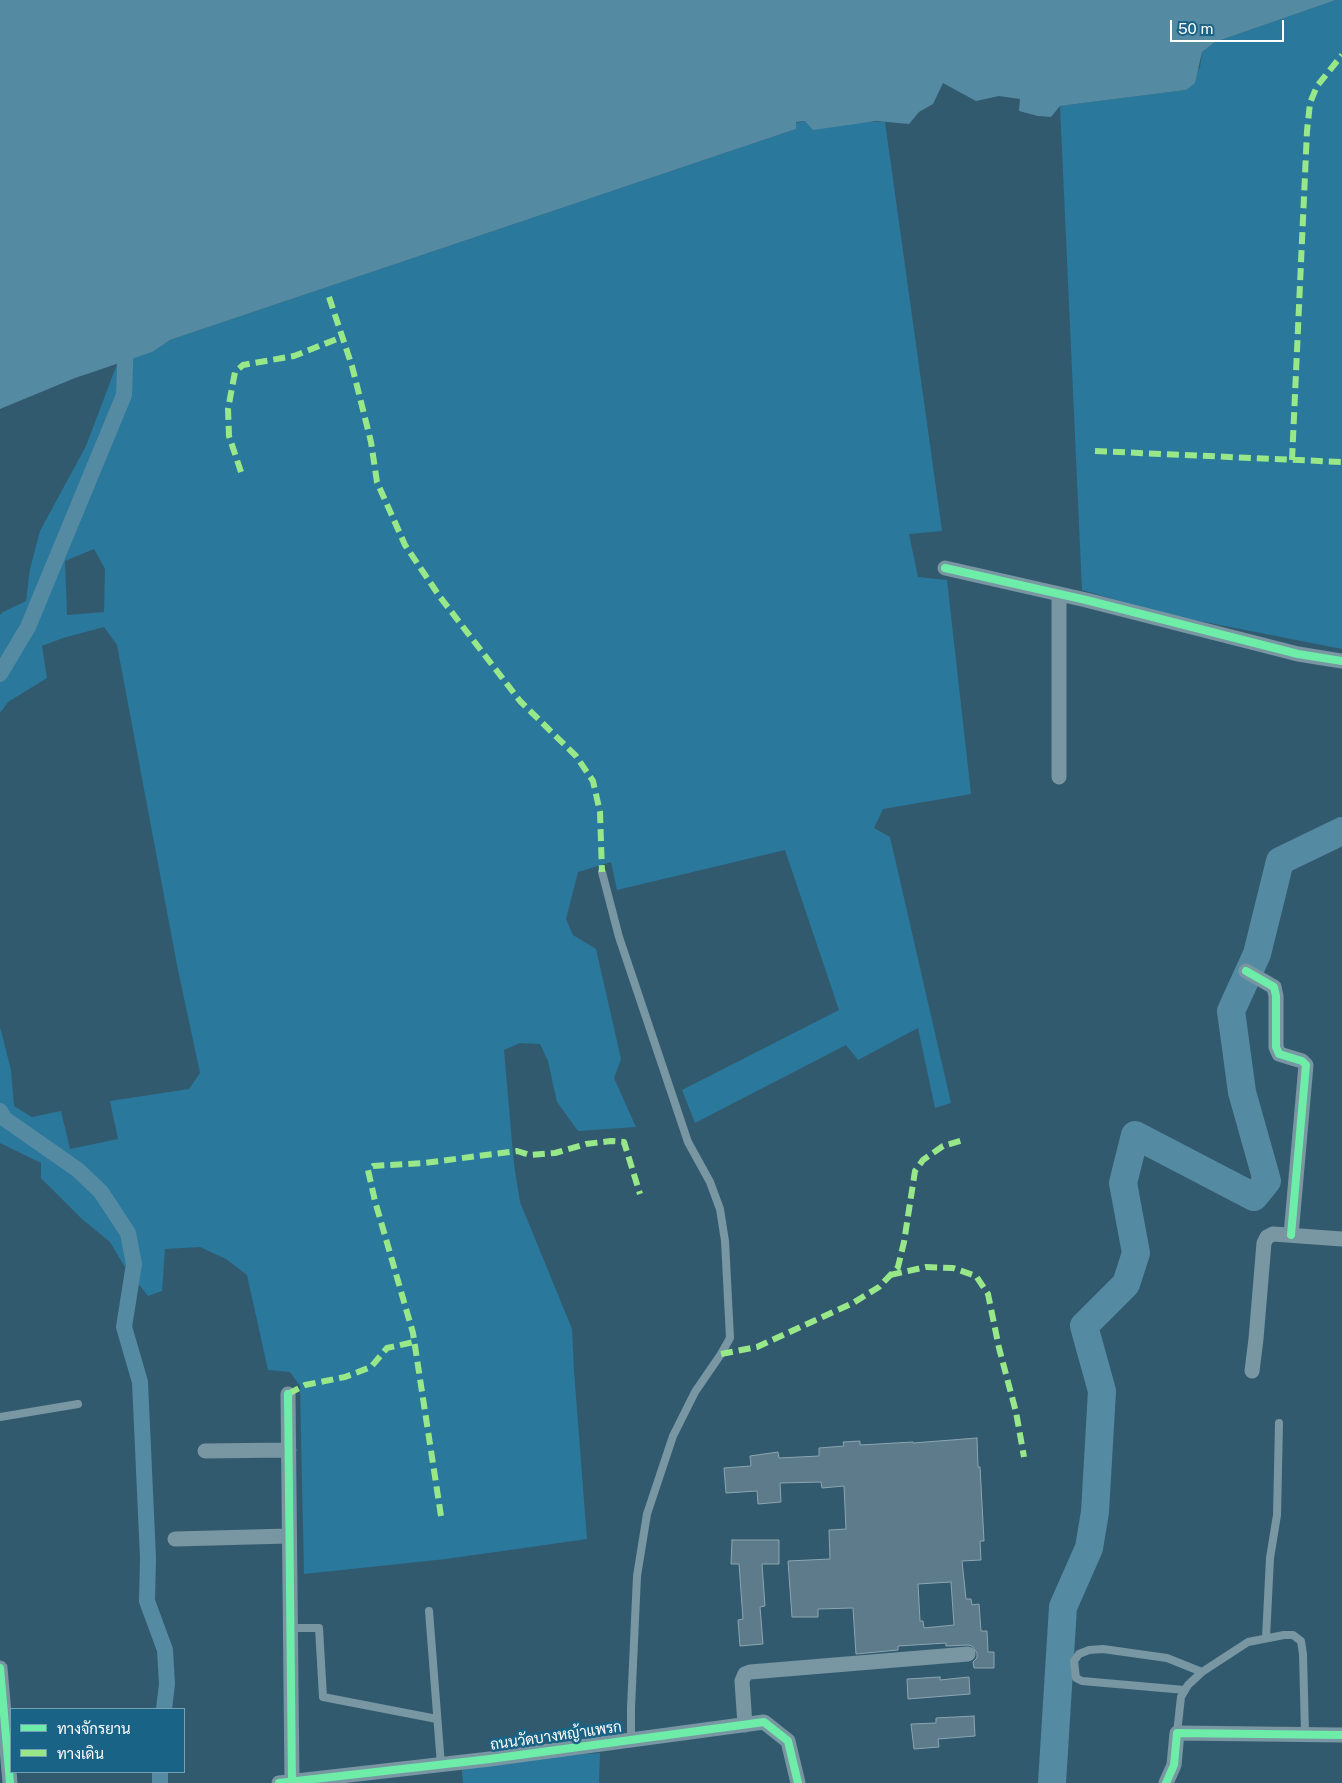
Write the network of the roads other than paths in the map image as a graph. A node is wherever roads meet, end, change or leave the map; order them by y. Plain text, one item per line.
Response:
1 (945, 568) dead end
2 (1059, 594) junction
3 (1342, 662) edge
4 (1059, 777) dead end
5 (602, 872) dead end
6 (1246, 971) dead end
7 (1291, 1235) junction
8 (1342, 1239) edge
9 (1252, 1371) dead end
10 (288, 1394) dead end
11 (78, 1404) dead end
12 (0, 1417) edge
13 (1279, 1423) dead end
14 (289, 1450) junction
15 (206, 1451) dead end
16 (289, 1536) junction
17 (175, 1539) dead end
18 (428, 1611) dead end
19 (290, 1628) junction
20 (1266, 1638) junction
21 (968, 1654) dead end
22 (0, 1668) edge
23 (1202, 1672) junction
24 (1185, 1690) junction
25 (437, 1719) junction
26 (746, 1725) junction
27 (1177, 1733) junction
28 (1305, 1733) junction
29 (1342, 1735) edge
30 (632, 1740) junction
31 (441, 1765) junction
32 (315, 1781) edge
33 (286, 1782) edge
34 (10, 1783) edge
35 (798, 1783) edge
36 (1166, 1783) edge

1 - 2 street
2 - 3 street
2 - 4 street
5 - 30 lane
6 - 7 street
7 - 8 street
7 - 9 street
10 - 14 street
11 - 12 lane
13 - 20 lane
14 - 15 street
14 - 16 street
16 - 17 street
16 - 19 street
18 - 25 lane
19 - 25 lane
19 - 33 street
20 - 23 lane
20 - 28 lane
21 - 26 street
22 - 34 street
23 - 24 lane
23 - 24 lane
24 - 27 lane
25 - 31 lane
26 - 30 street, ถนนวัดบางหญ้าแพรก
26 - 35 street, ถนนวัดบางหญ้าแพรก
27 - 28 street
27 - 36 street
28 - 29 street
30 - 31 street, ถนนวัดบางหญ้าแพรก
31 - 32 street, ถนนวัดบางหญ้าแพรก
32 - 33 street, ถนนวัดบางหญ้าแพรก

